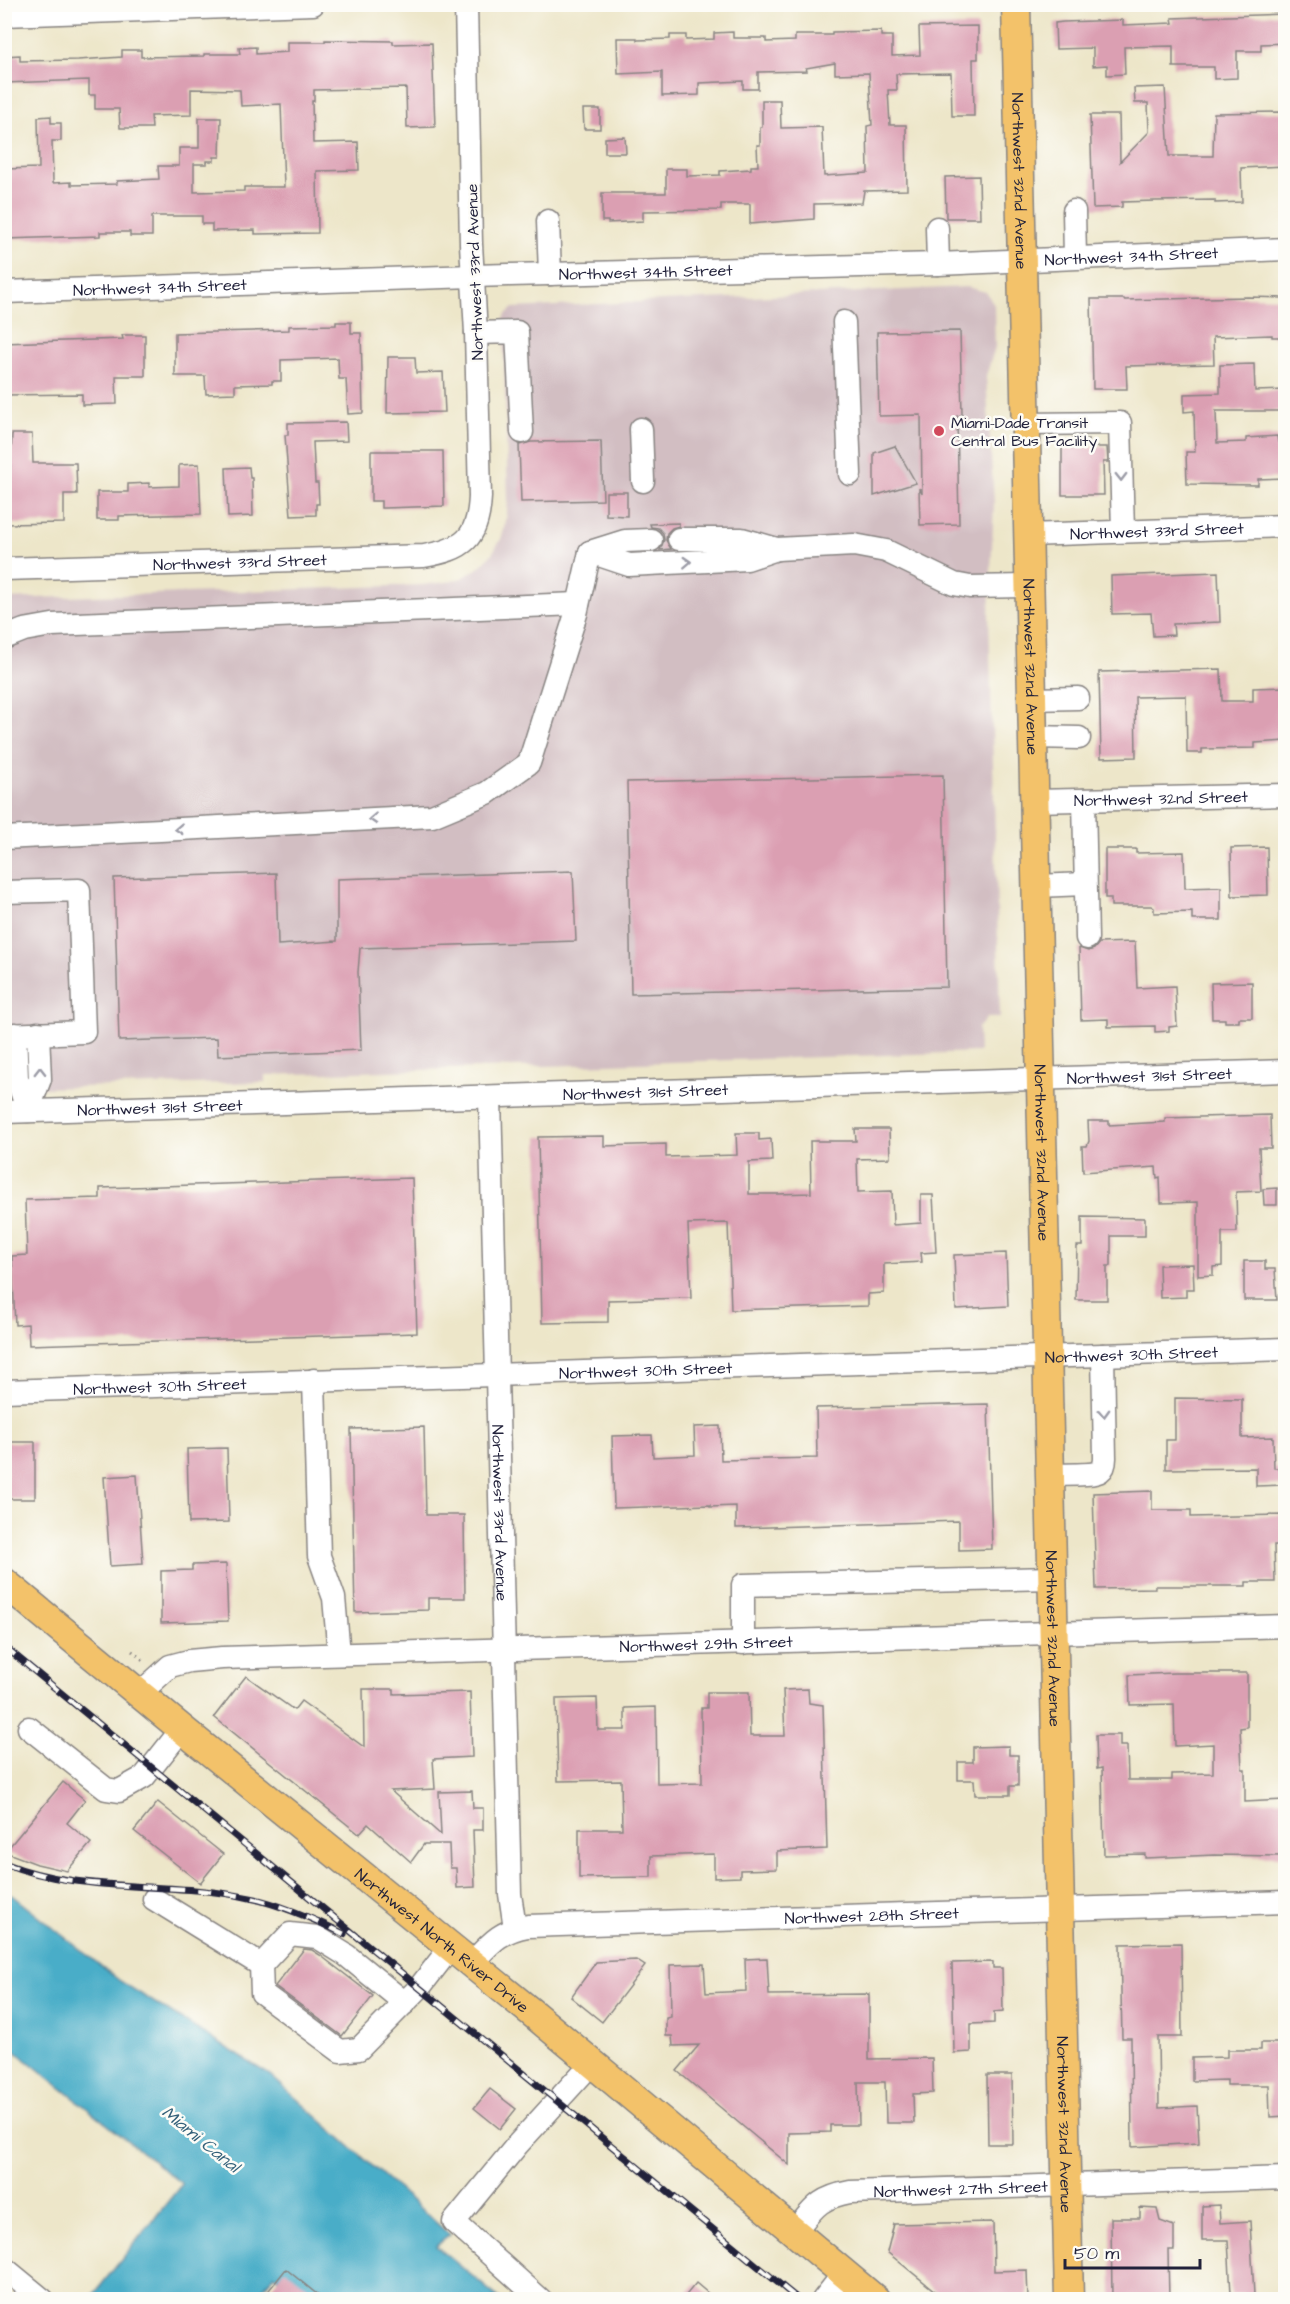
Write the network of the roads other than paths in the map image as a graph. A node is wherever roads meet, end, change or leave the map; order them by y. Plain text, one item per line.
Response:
1 (314, 4) edge
2 (466, 4) edge
3 (1016, 4) edge
4 (28, 9) edge
5 (4, 15) edge
6 (1074, 211) dead end
7 (548, 221) dead end
8 (937, 228) dead end
9 (1286, 249) edge
10 (1075, 257) junction
11 (1022, 259) junction
12 (938, 264) junction
13 (550, 274) junction
14 (473, 276) junction
15 (4, 292) edge
16 (844, 322) dead end
17 (476, 333) junction
18 (1026, 423) junction
19 (641, 429) dead end
20 (522, 432) dead end
21 (850, 474) dead end
22 (643, 481) dead end
23 (1286, 526) edge
24 (1122, 531) junction
25 (1029, 535) junction
26 (470, 538) joint
27 (679, 539) dead end
28 (651, 540) dead end
29 (777, 549) junction
30 (590, 552) junction
31 (4, 569) edge
32 (1030, 586) junction
33 (578, 604) junction
34 (4, 638) edge
35 (1078, 698) dead end
36 (1032, 699) junction
37 (1032, 737) junction
38 (1079, 738) dead end
39 (1286, 795) edge
40 (1084, 800) junction
41 (1035, 801) junction
42 (4, 838) edge
43 (1086, 884) junction
44 (1037, 886) junction
45 (4, 892) edge
46 (1087, 938) dead end
47 (38, 1033) junction
48 (10, 1034) edge
49 (1286, 1071) edge
50 (1042, 1079) junction
51 (490, 1097) junction
52 (28, 1111) junction
53 (4, 1112) edge
54 (1286, 1349) edge
55 (1103, 1355) junction
56 (1048, 1357) junction
57 (497, 1374) junction
58 (314, 1380) junction
59 (4, 1391) edge
60 (1052, 1474) junction
61 (1054, 1578) junction
62 (4, 1582) edge
63 (1286, 1626) edge
64 (1055, 1634) junction
65 (743, 1644) junction
66 (505, 1649) junction
67 (339, 1654) junction
68 (139, 1694) junction
69 (29, 1728) dead end
70 (182, 1730) junction
71 (154, 1899) dead end
72 (1286, 1902) edge
73 (1061, 1908) junction
74 (515, 1928) junction
75 (461, 1956) junction
76 (261, 1965) junction
77 (405, 2003) junction
78 (592, 2064) junction
79 (1286, 2178) edge
80 (1068, 2186) junction
81 (794, 2232) junction
82 (4, 2268) edge
83 (844, 2273) junction
84 (44, 2300) edge
85 (541, 2300) edge
86 (823, 2300) edge
87 (876, 2300) edge
88 (1069, 2300) edge

1 - 4 street
2 - 14 street, Northwest 33rd Avenue
3 - 11 main road, Northwest 32nd Avenue
4 - 5 street
6 - 10 street
7 - 13 street
8 - 12 street
9 - 10 street, Northwest 34th Street
10 - 11 street, Northwest 34th Street
11 - 12 street, Northwest 34th Street
11 - 18 main road, Northwest 32nd Avenue
12 - 13 street, Northwest 34th Street
13 - 14 street, Northwest 34th Street
14 - 15 street, Northwest 34th Street
14 - 17 street, Northwest 33rd Avenue
16 - 21 street
17 - 20 street
17 - 26 street, Northwest 33rd Avenue
18 -> 24 street
18 - 25 main road, Northwest 32nd Avenue
19 - 22 street
23 - 24 street, Northwest 33rd Street
24 - 25 street, Northwest 33rd Street
25 - 32 main road, Northwest 32nd Avenue
26 - 31 street, Northwest 33rd Street
27 - 29 street
28 - 30 street
30 -> 29 street
29 - 32 street
30 - 33 street
32 - 36 main road, Northwest 32nd Avenue
33 - 34 street
33 -> 42 street
35 - 36 street
36 - 37 main road, Northwest 32nd Avenue
37 - 38 street
37 - 41 main road, Northwest 32nd Avenue
39 - 40 street, Northwest 32nd Street
40 - 41 street, Northwest 32nd Street
40 - 43 street
41 - 44 main road, Northwest 32nd Avenue
43 - 44 street
43 - 46 street
44 - 50 main road, Northwest 32nd Avenue
45 - 47 street
47 - 48 street
52 -> 47 street
48 - 52 street
49 - 50 street, Northwest 31st Street
50 - 51 street, Northwest 31st Street
50 - 56 main road, Northwest 32nd Avenue
51 - 52 street, Northwest 31st Street
51 - 57 street, Northwest 33rd Avenue
52 - 53 street, Northwest 31st Street
54 - 55 street, Northwest 30th Street
55 - 56 street, Northwest 30th Street
55 -> 60 street
56 - 57 street, Northwest 30th Street
56 - 60 main road, Northwest 32nd Avenue
57 - 58 street, Northwest 30th Street
57 - 66 street, Northwest 33rd Avenue
58 - 59 street, Northwest 30th Street
58 - 67 street
60 - 61 main road, Northwest 32nd Avenue
61 - 64 main road, Northwest 32nd Avenue
61 - 65 street
62 - 68 main road, Northwest North River Drive
63 - 64 street, Northwest 29th Street
64 - 65 street, Northwest 29th Street
64 - 73 main road, Northwest 32nd Avenue
65 - 66 street, Northwest 29th Street
66 - 67 street, Northwest 29th Street
66 - 74 street, Northwest 33rd Avenue
67 - 68 street, Northwest 29th Street
68 - 70 main road, Northwest North River Drive
69 - 70 street
70 - 75 main road, Northwest North River Drive
71 - 76 street
72 - 73 street, Northwest 28th Street
73 - 74 street, Northwest 28th Street
73 - 80 main road, Northwest 32nd Avenue
74 - 75 street, Northwest 28th Street
75 - 77 street, Northwest 28th Street
75 - 78 main road, Northwest North River Drive
76 - 77 street
76 - 77 street, Northwest 28th Street
78 - 81 main road, Northwest North River Drive
78 - 85 street
79 - 80 street, Northwest 27th Street
80 - 81 street, Northwest 27th Street
80 - 88 main road, Northwest 32nd Avenue
81 - 83 main road, Northwest North River Drive
82 - 84 street
83 - 86 street
83 - 87 main road, Northwest North River Drive

